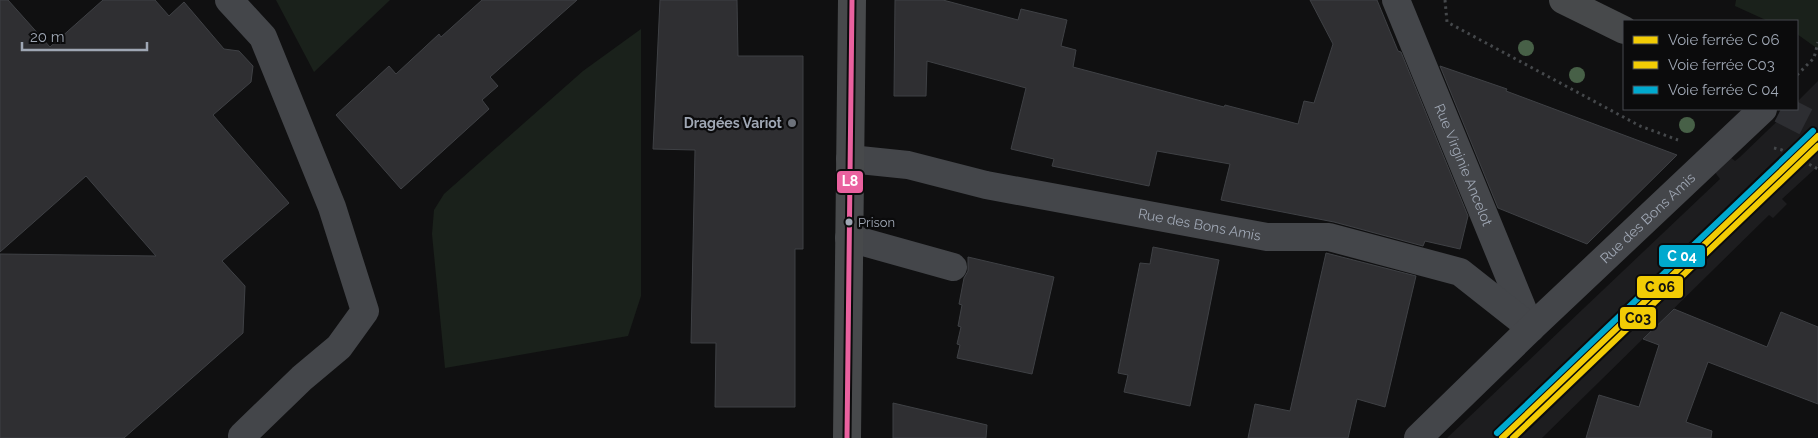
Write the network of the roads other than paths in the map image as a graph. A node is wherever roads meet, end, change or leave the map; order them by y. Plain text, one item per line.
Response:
1 (229, 0) edge
2 (852, 0) edge
3 (1396, 0) edge
4 (1563, 0) edge
5 (1623, 30) edge
6 (1763, 110) edge
7 (850, 159) junction
8 (849, 238) junction
9 (953, 267) dead end
10 (1531, 328) junction
11 (243, 438) edge
12 (847, 438) edge
13 (1418, 438) edge

1 - 11 street
2 - 7 main road
3 - 10 street, Rue Virginie Ancelot
4 - 5 main road
6 - 10 street, Rue des Bons Amis
7 - 8 main road
7 - 10 street, Rue des Bons Amis
8 - 9 street
8 - 12 main road
10 - 13 street, Rue des Bons Amis

